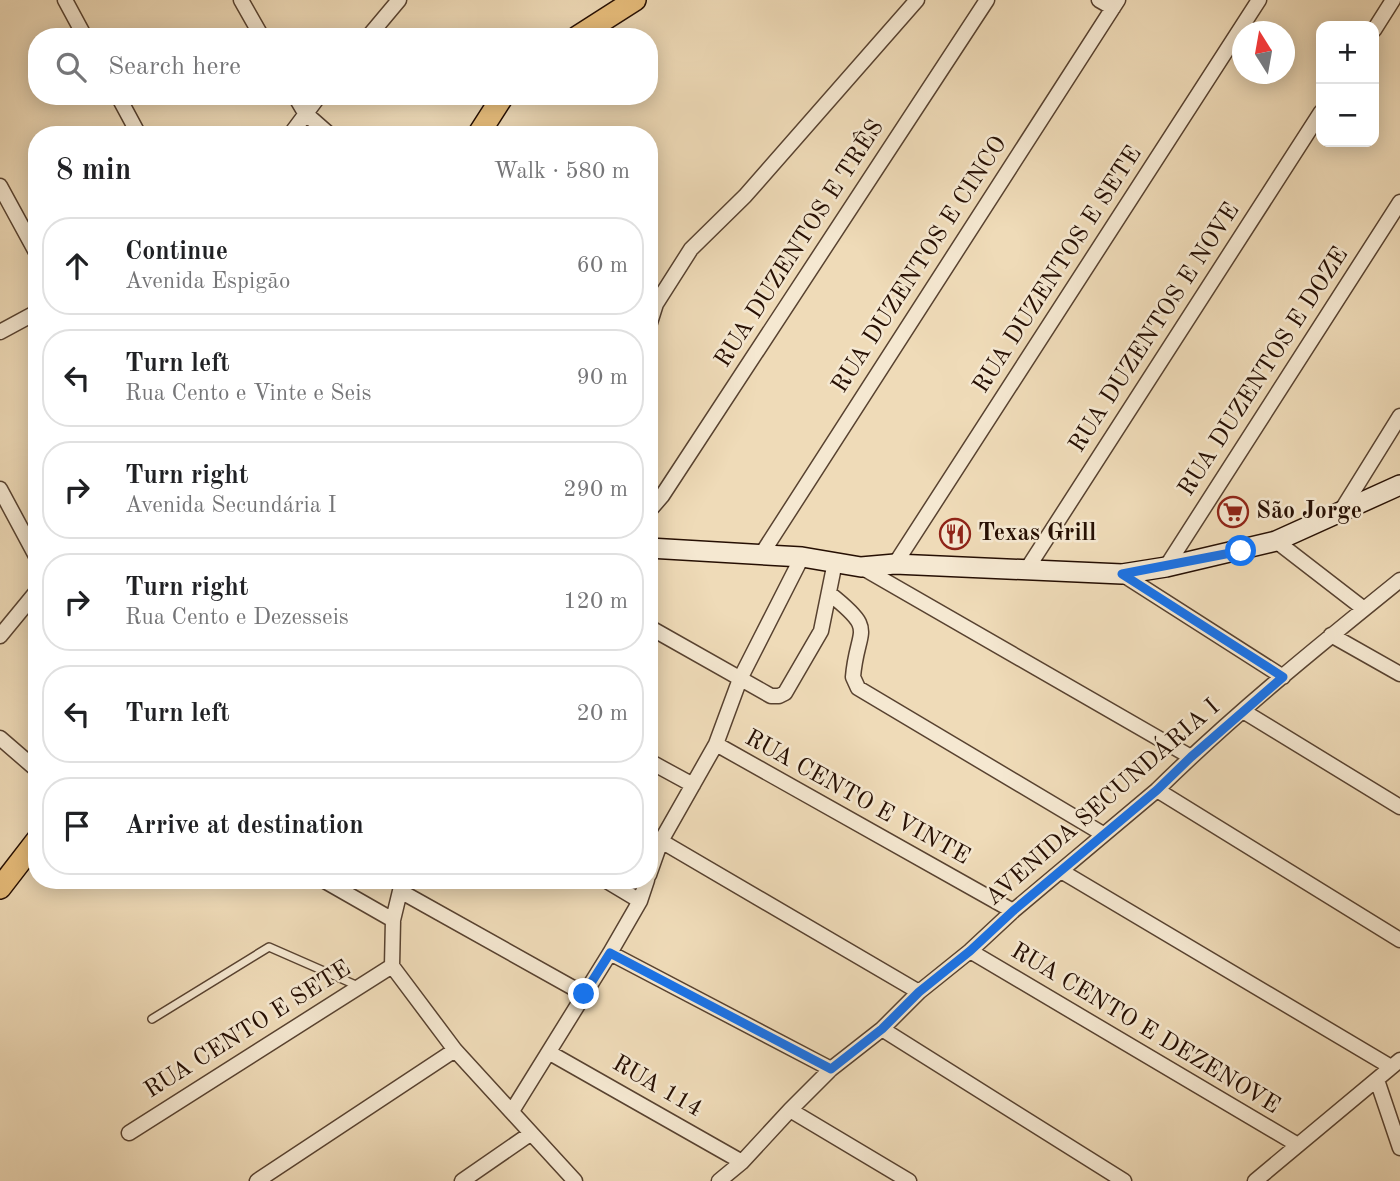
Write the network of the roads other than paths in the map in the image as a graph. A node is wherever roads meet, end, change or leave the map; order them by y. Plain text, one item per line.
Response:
1 (65, 0) edge
2 (242, 0) edge
3 (399, 0) edge
4 (635, 0) edge
5 (917, 0) edge
6 (987, 0) edge
7 (1099, 0) edge
8 (1259, 0) edge
9 (1397, 0) edge
10 (1115, 4) edge
11 (1379, 23) edge
12 (80, 28) edge
13 (257, 28) edge
14 (376, 28) edge
15 (591, 28) edge
16 (123, 105) edge
17 (300, 105) edge
18 (311, 105) edge
19 (497, 105) edge
20 (304, 113) junction
21 (1316, 120) edge
22 (134, 126) edge
23 (296, 126) edge
24 (319, 126) edge
25 (484, 126) edge
26 (0, 186) edge
27 (1400, 202) edge
28 (28, 237) edge
29 (658, 297) edge
30 (28, 317) edge
31 (0, 332) edge
32 (1400, 416) edge
33 (1400, 485) edge
34 (0, 489) edge
35 (658, 498) edge
36 (1340, 513) junction
37 (28, 541) edge
38 (1276, 541) junction
39 (658, 549) edge
40 (761, 555) junction
41 (802, 557) junction
42 (835, 562) junction
43 (895, 564) junction
44 (860, 567) junction
45 (1166, 567) junction
46 (1027, 569) junction
47 (1122, 574) junction
48 (1400, 580) edge
49 (830, 594) junction
50 (28, 602) edge
51 (1364, 609) junction
52 (658, 632) edge
53 (1331, 635) junction
54 (0, 636) edge
55 (1400, 674) edge
56 (1283, 677) junction
57 (740, 678) junction
58 (1243, 711) junction
59 (0, 738) edge
60 (716, 744) junction
61 (1191, 757) junction
62 (28, 762) edge
63 (658, 766) edge
64 (693, 785) junction
65 (1157, 790) junction
66 (1400, 807) edge
67 (1103, 834) junction
68 (661, 841) junction
69 (658, 850) edge
70 (28, 852) edge
71 (1061, 871) junction
72 (0, 888) edge
73 (339, 889) edge
74 (402, 889) edge
75 (408, 889) edge
76 (620, 889) edge
77 (644, 889) edge
78 (640, 901) junction
79 (1013, 911) junction
80 (393, 920) junction
81 (1400, 940) edge
82 (970, 951) junction
83 (610, 953) junction
84 (392, 966) junction
85 (359, 987) junction
86 (919, 992) junction
87 (584, 994) junction
88 (152, 1019) dead end
89 (882, 1029) junction
90 (455, 1050) junction
91 (550, 1053) junction
92 (1396, 1064) edge
93 (831, 1069) junction
94 (1377, 1080) junction
95 (790, 1110) junction
96 (512, 1111) junction
97 (129, 1133) dead end
98 (530, 1134) junction
99 (1298, 1145) junction
100 (1400, 1148) edge
101 (742, 1162) junction
102 (257, 1181) edge
103 (462, 1181) edge
104 (575, 1181) edge
105 (719, 1181) edge
106 (909, 1181) edge
107 (1124, 1181) edge
108 (1255, 1181) edge

1 - 12 street
2 - 13 street
3 - 14 street
4 - 15 main road
5 - 29 street
6 - 35 street, RUA DUZENTOS E TRÊS
7 - 10 street
8 - 43 street, RUA DUZENTOS E SETE
9 - 11 street
10 - 40 street, RUA DUZENTOS E CINCO
16 - 22 street
17 - 20 street
18 - 20 street
19 - 25 main road
20 - 23 street
20 - 24 street
21 - 46 street, RUA DUZENTOS E NOVE
26 - 28 street
27 - 45 street, RUA DUZENTOS E DOZE
30 - 31 street
32 - 36 street
33 - 36 street
34 - 37 street
36 - 38 street
38 - 45 street
38 - 51 street
39 - 40 street
40 - 41 street
41 - 42 street
41 - 57 street
42 - 44 street
42 - 49 street
43 - 44 street
43 - 46 street
44 - 61 street
45 - 47 street
46 - 47 street
47 - 56 street
48 - 51 street, AVENIDA SECUNDÁRIA I
49 - 57 street
49 - 67 street
50 - 54 street
51 - 53 street, AVENIDA SECUNDÁRIA I
52 - 57 street
53 - 55 street
53 - 56 street, AVENIDA SECUNDÁRIA I
56 - 58 street, AVENIDA SECUNDÁRIA I
57 - 60 street
58 - 61 street, AVENIDA SECUNDÁRIA I
58 - 66 street
59 - 62 street
60 - 64 street
60 - 79 street, RUA CENTO E VINTE
61 - 65 street, AVENIDA SECUNDÁRIA I
63 - 64 street
64 - 68 street
65 - 67 street, AVENIDA SECUNDÁRIA I
65 - 81 street
67 - 71 street, AVENIDA SECUNDÁRIA I
68 - 69 street
68 - 86 street
70 - 72 main road
71 - 79 street, AVENIDA SECUNDÁRIA I
71 - 92 street
73 - 80 street
74 - 80 street
75 - 87 street
76 - 78 street
77 - 78 street
78 - 83 street
79 - 82 street, AVENIDA SECUNDÁRIA I
80 - 84 street
82 - 86 street, AVENIDA SECUNDÁRIA I
82 - 99 street, RUA CENTO E DEZENOVE
83 - 87 street
83 - 93 street
84 - 85 street, RUA CENTO E SETE
84 - 90 street
85 - 88 lane
85 - 97 street, RUA CENTO E SETE
86 - 89 street, AVENIDA SECUNDÁRIA I
87 - 91 street
89 - 93 street, AVENIDA SECUNDÁRIA I
89 - 107 street
90 - 96 street
90 - 102 street
91 - 96 street
91 - 101 street, RUA 114
92 - 94 street
93 - 95 street, AVENIDA SECUNDÁRIA I
94 - 99 street
94 - 100 street
95 - 101 street, AVENIDA SECUNDÁRIA I
95 - 106 street
96 - 98 street
98 - 103 street
98 - 104 street
99 - 108 street
101 - 105 street, AVENIDA SECUNDÁRIA I

